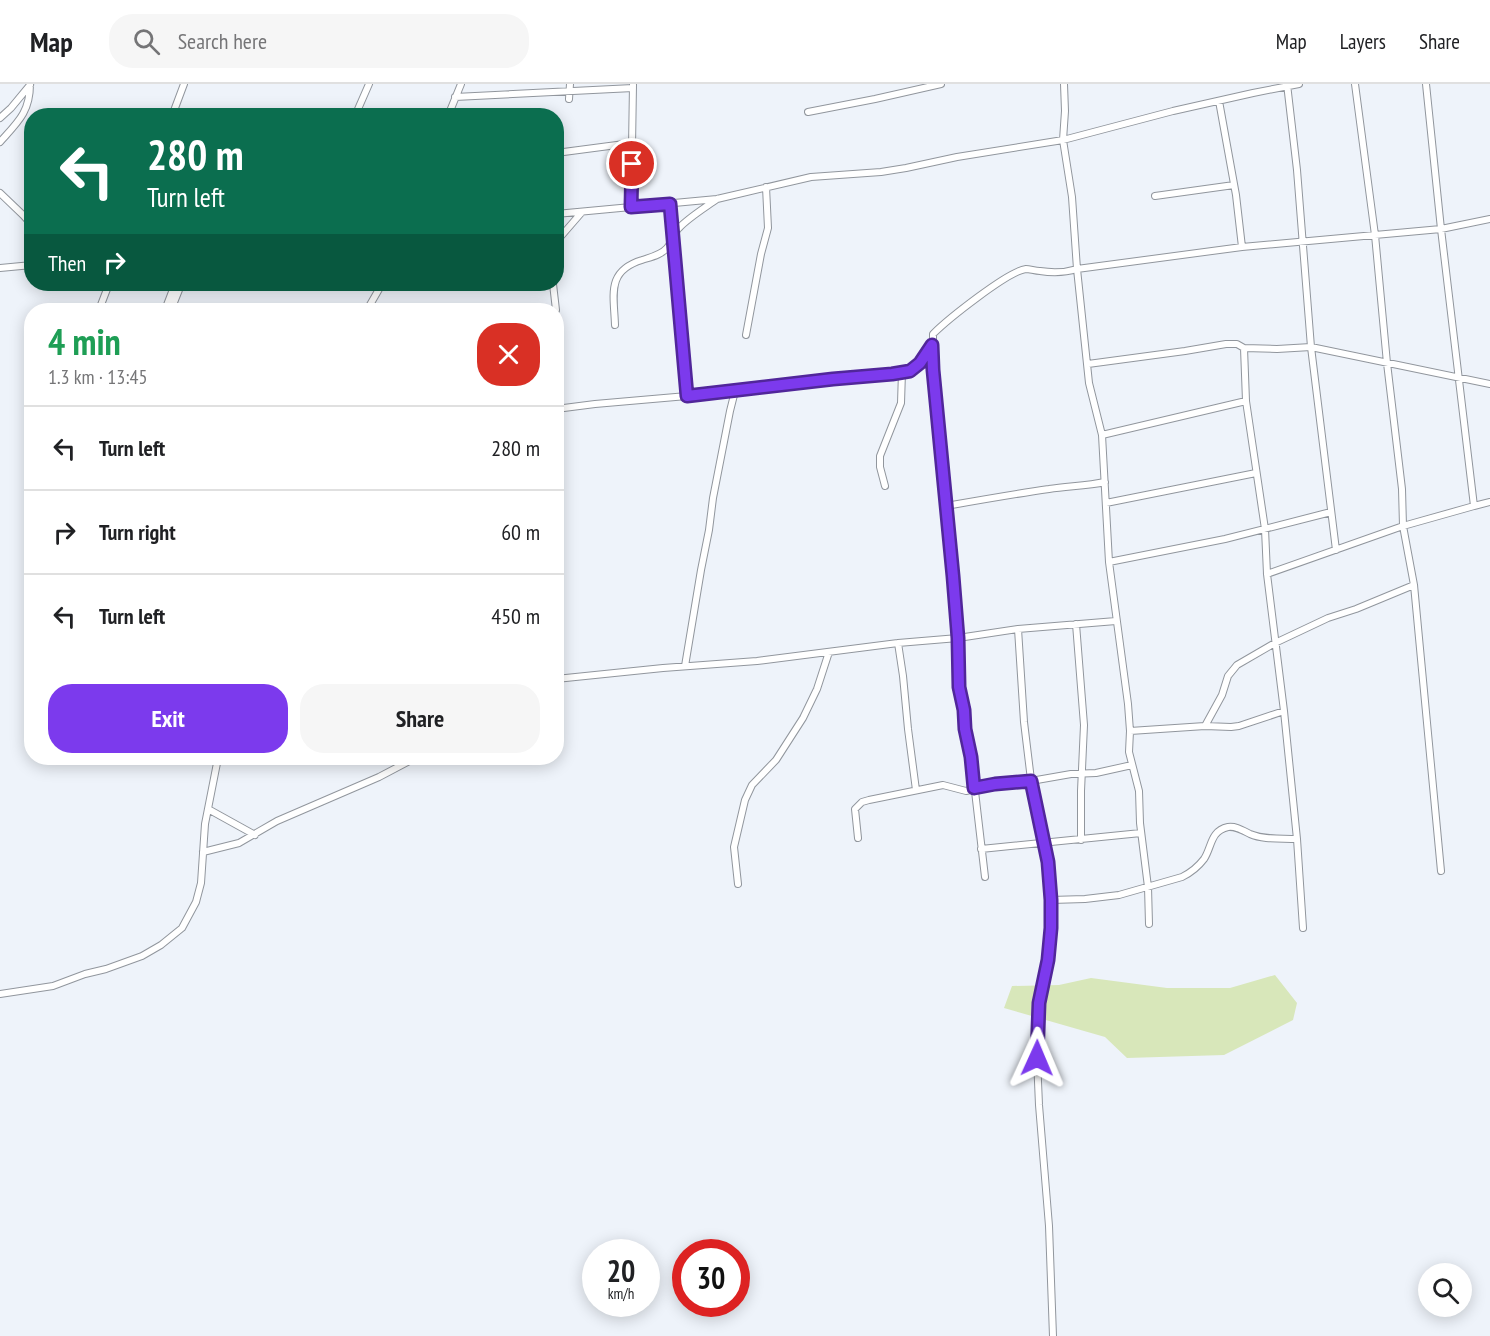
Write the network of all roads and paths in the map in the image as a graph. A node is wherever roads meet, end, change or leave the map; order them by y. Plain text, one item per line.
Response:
1 (31, 84) edge
2 (184, 84) edge
3 (369, 84) edge
4 (461, 84) edge
5 (941, 84) edge
6 (1064, 84) edge
7 (1299, 84) edge
8 (1355, 84) edge
9 (1426, 84) edge
10 (1287, 85) edge
11 (633, 86) edge
12 (570, 88) edge
13 (455, 97) junction
14 (569, 99) dead end
15 (1219, 101) junction
16 (27, 108) edge
17 (175, 108) edge
18 (358, 108) edge
19 (451, 108) edge
20 (24, 112) edge
21 (808, 112) dead end
22 (0, 118) edge
23 (1063, 140) junction
24 (0, 142) edge
25 (632, 143) junction
26 (564, 152) edge
27 (1234, 185) junction
28 (766, 187) junction
29 (0, 193) edge
30 (1155, 196) dead end
31 (717, 199) junction
32 (670, 204) junction
33 (631, 207) junction
34 (582, 212) junction
35 (564, 213) edge
36 (24, 216) edge
37 (1490, 219) edge
38 (1441, 229) junction
39 (564, 233) edge
40 (1375, 235) junction
41 (674, 237) junction
42 (1302, 241) junction
43 (1242, 247) junction
44 (24, 266) edge
45 (0, 268) edge
46 (1077, 269) junction
47 (615, 325) dead end
48 (746, 335) dead end
49 (932, 345) junction
50 (1311, 347) junction
51 (1244, 348) junction
52 (1387, 363) junction
53 (1088, 364) junction
54 (902, 372) junction
55 (1459, 378) junction
56 (1490, 384) edge
57 (735, 391) junction
58 (687, 396) junction
59 (1246, 402) junction
60 (564, 408) edge
61 (1102, 435) junction
62 (1256, 473) junction
63 (1105, 482) junction
64 (885, 486) dead end
65 (1490, 502) edge
66 (1106, 503) junction
67 (946, 506) junction
68 (1474, 506) junction
69 (1331, 512) junction
70 (1403, 526) junction
71 (1265, 529) junction
72 (1336, 550) junction
73 (1109, 562) junction
74 (1267, 574) junction
75 (1414, 585) junction
76 (1116, 621) junction
77 (1076, 624) junction
78 (1017, 629) junction
79 (958, 638) junction
80 (898, 643) junction
81 (1275, 643) junction
82 (830, 652) junction
83 (685, 666) junction
84 (564, 678) edge
85 (1284, 711) junction
86 (1205, 726) junction
87 (1130, 731) junction
88 (217, 765) edge
89 (402, 765) edge
90 (1132, 765) junction
91 (1082, 773) junction
92 (1031, 781) junction
93 (974, 788) junction
94 (916, 790) junction
95 (208, 809) junction
96 (1141, 833) junction
97 (255, 836) junction
98 (858, 838) dead end
99 (1297, 838) junction
100 (1081, 840) junction
101 (1044, 843) junction
102 (981, 849) junction
103 (203, 852) junction
104 (1441, 871) dead end
105 (985, 877) dead end
106 (738, 884) dead end
107 (1148, 887) junction
108 (1051, 900) junction
109 (1149, 924) dead end
110 (1303, 928) dead end
111 (0, 994) edge
112 (1053, 1336) edge

1 - 16 street
1 - 22 street
2 - 17 street
3 - 18 street
4 - 13 street
5 - 21 street
6 - 23 street
7 - 10 street
8 - 40 street
9 - 38 street
10 - 15 street
10 - 42 street
11 - 12 street
11 - 25 street
12 - 13 street
12 - 14 street
13 - 19 street
15 - 23 street
15 - 27 street
20 - 24 street
23 - 28 street
23 - 46 street
25 - 26 street
25 - 33 street
27 - 30 street
27 - 43 street
28 - 31 street
28 - 48 street
29 - 36 street
31 - 32 street
31 - 41 street
32 - 33 street
32 - 41 street
33 - 34 street
34 - 35 street
34 - 39 street
37 - 38 street
38 - 40 street
38 - 55 street
40 - 42 street
40 - 52 street
41 - 47 street
41 - 58 street
42 - 43 street
42 - 50 street
43 - 46 street
44 - 45 street
46 - 49 street
46 - 53 street
49 - 54 street
49 - 67 street
50 - 51 street
50 - 52 street
50 - 69 street
51 - 53 street
51 - 59 street
52 - 55 street
52 - 70 street
53 - 61 street
54 - 57 street
54 - 64 street
55 - 56 street
55 - 68 street
57 - 58 street
57 - 83 street
58 - 60 street
59 - 61 street
59 - 62 street
61 - 63 street
62 - 66 street
62 - 71 street
63 - 66 street
63 - 67 street
65 - 68 street
66 - 73 street
67 - 79 street
68 - 70 street
69 - 71 street
69 - 72 street
70 - 72 street
70 - 75 street
71 - 73 street
71 - 74 street
72 - 74 street
73 - 76 street
74 - 81 street
75 - 81 street
75 - 104 street
76 - 77 street
76 - 87 street
77 - 78 street
77 - 91 street
78 - 79 street
78 - 92 street
79 - 80 street
79 - 93 street
80 - 82 street
80 - 94 street
81 - 85 street
81 - 86 street
82 - 83 street
82 - 106 street
83 - 84 street
85 - 86 street
85 - 99 street
86 - 87 street
87 - 90 street
88 - 95 street
89 - 97 street
90 - 91 street
90 - 96 street
91 - 92 street
91 - 100 street
92 - 93 street
92 - 101 street
93 - 94 street
93 - 102 street
94 - 98 street
95 - 97 street
95 - 103 street
96 - 100 street
96 - 107 street
97 - 103 street
99 - 107 street
99 - 110 street
100 - 101 street
101 - 102 street
101 - 108 street
102 - 105 street
103 - 111 street
107 - 108 street
107 - 109 street
108 - 112 street

